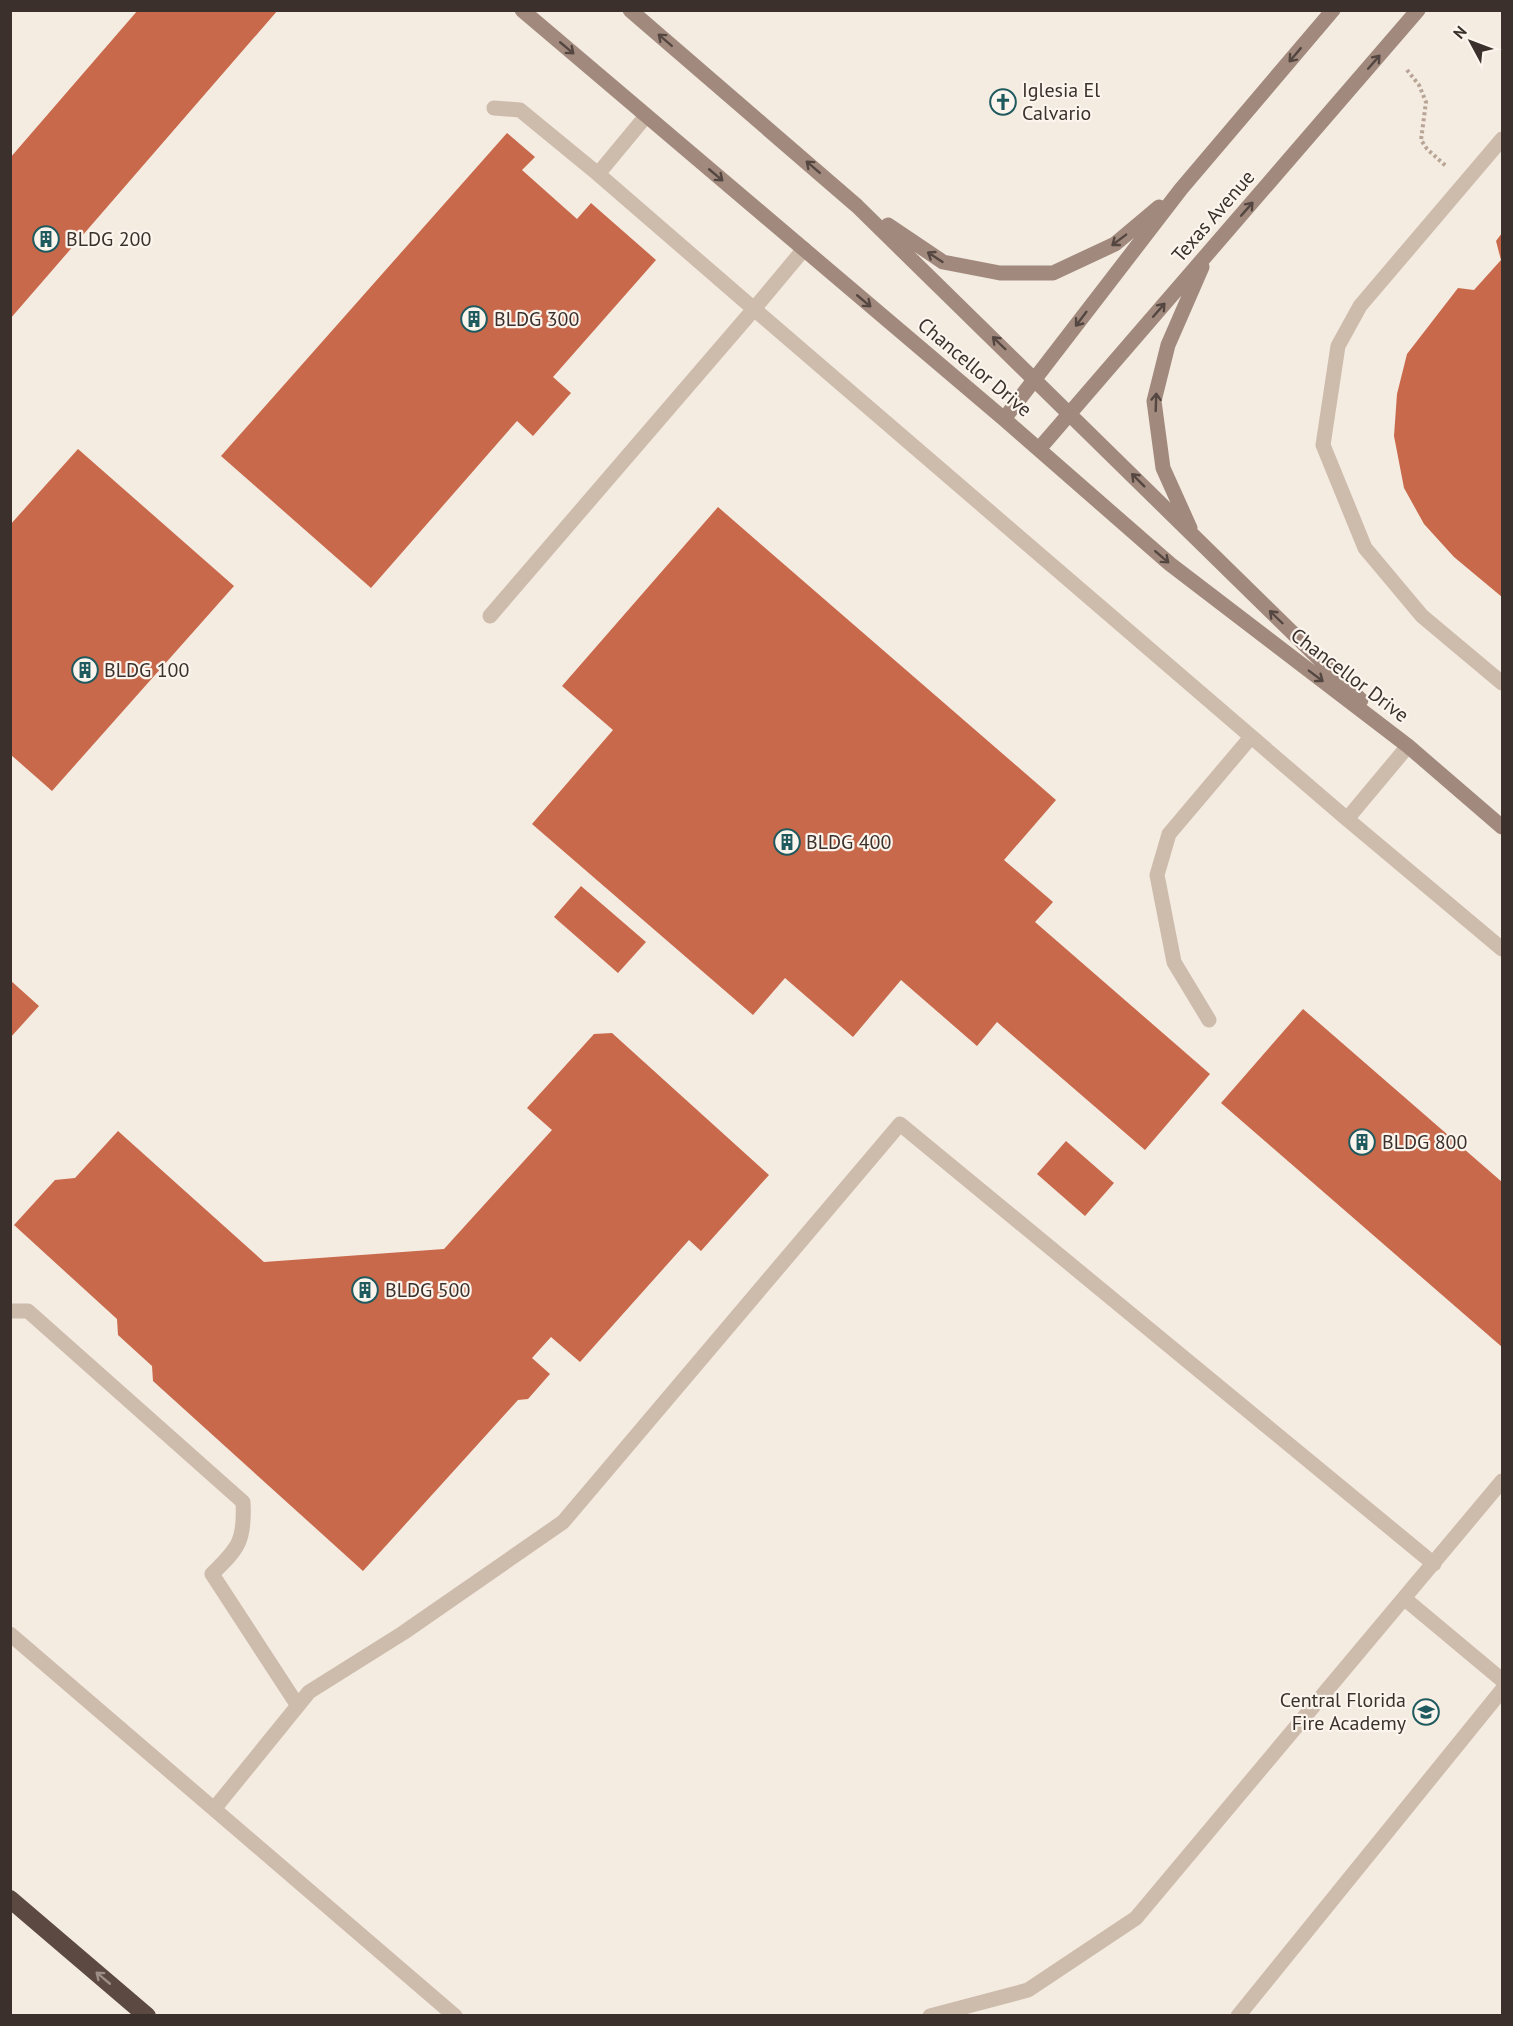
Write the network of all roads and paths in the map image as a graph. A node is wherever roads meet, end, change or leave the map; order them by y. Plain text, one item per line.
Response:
1 (522, 10) edge
2 (630, 10) edge
3 (1333, 10) edge
4 (1418, 10) edge
5 (1407, 70) dead end
6 (494, 108) dead end
7 (646, 116) junction
8 (1503, 139) edge
9 (1447, 167) dead end
10 (598, 174) junction
11 (1181, 189) junction
12 (857, 206) junction
13 (804, 249) junction
14 (1208, 253) junction
15 (754, 309) junction
16 (1036, 379) junction
17 (1071, 413) junction
18 (1004, 419) junction
19 (1039, 449) junction
20 (1194, 537) junction
21 (490, 616) dead end
22 (1503, 683) edge
23 (1251, 737) junction
24 (1408, 746) junction
25 (1347, 819) junction
26 (1503, 827) edge
27 (1503, 949) edge
28 (1209, 1020) dead end
29 (10, 1311) edge
30 (1503, 1481) edge
31 (1434, 1564) junction
32 (1405, 1599) junction
33 (10, 1634) edge
34 (1503, 1680) edge
35 (1503, 1690) edge
36 (298, 1706) junction
37 (214, 1809) junction
38 (10, 1899) edge
39 (147, 2016) edge
40 (455, 2016) edge
41 (930, 2016) edge
42 (1238, 2016) edge

1 -> 7 street, Chancellor Drive
12 -> 2 street, Chancellor Drive
3 -> 11 street, Texas Avenue
14 -> 4 street, Texas Avenue
5 - 9 path
6 - 10 lane
7 - 10 lane
7 -> 13 street, Chancellor Drive
8 - 22 lane
10 - 15 lane
11 -> 12 street
11 -> 16 street, Texas Avenue
16 -> 12 street, Chancellor Drive
13 - 15 lane
13 -> 18 street, Chancellor Drive
17 -> 14 street, Texas Avenue
20 -> 14 street
15 - 21 lane
15 - 23 lane
16 - 17 street, Chancellor Drive
16 - 18 street, Texas Avenue
17 - 19 street, Texas Avenue
20 -> 17 street, Chancellor Drive
18 - 19 street, Chancellor Drive
19 -> 24 street, Chancellor Drive
24 -> 20 street, Chancellor Drive
23 - 25 lane
23 - 28 lane
24 - 25 lane
24 - 26 street, Chancellor Drive
25 - 27 lane
29 - 36 lane
30 - 31 lane
31 - 32 lane
31 - 36 lane
32 - 34 lane
32 - 41 lane
33 - 37 lane
35 - 42 lane
36 - 37 lane
37 - 40 lane
39 -> 38 highway

